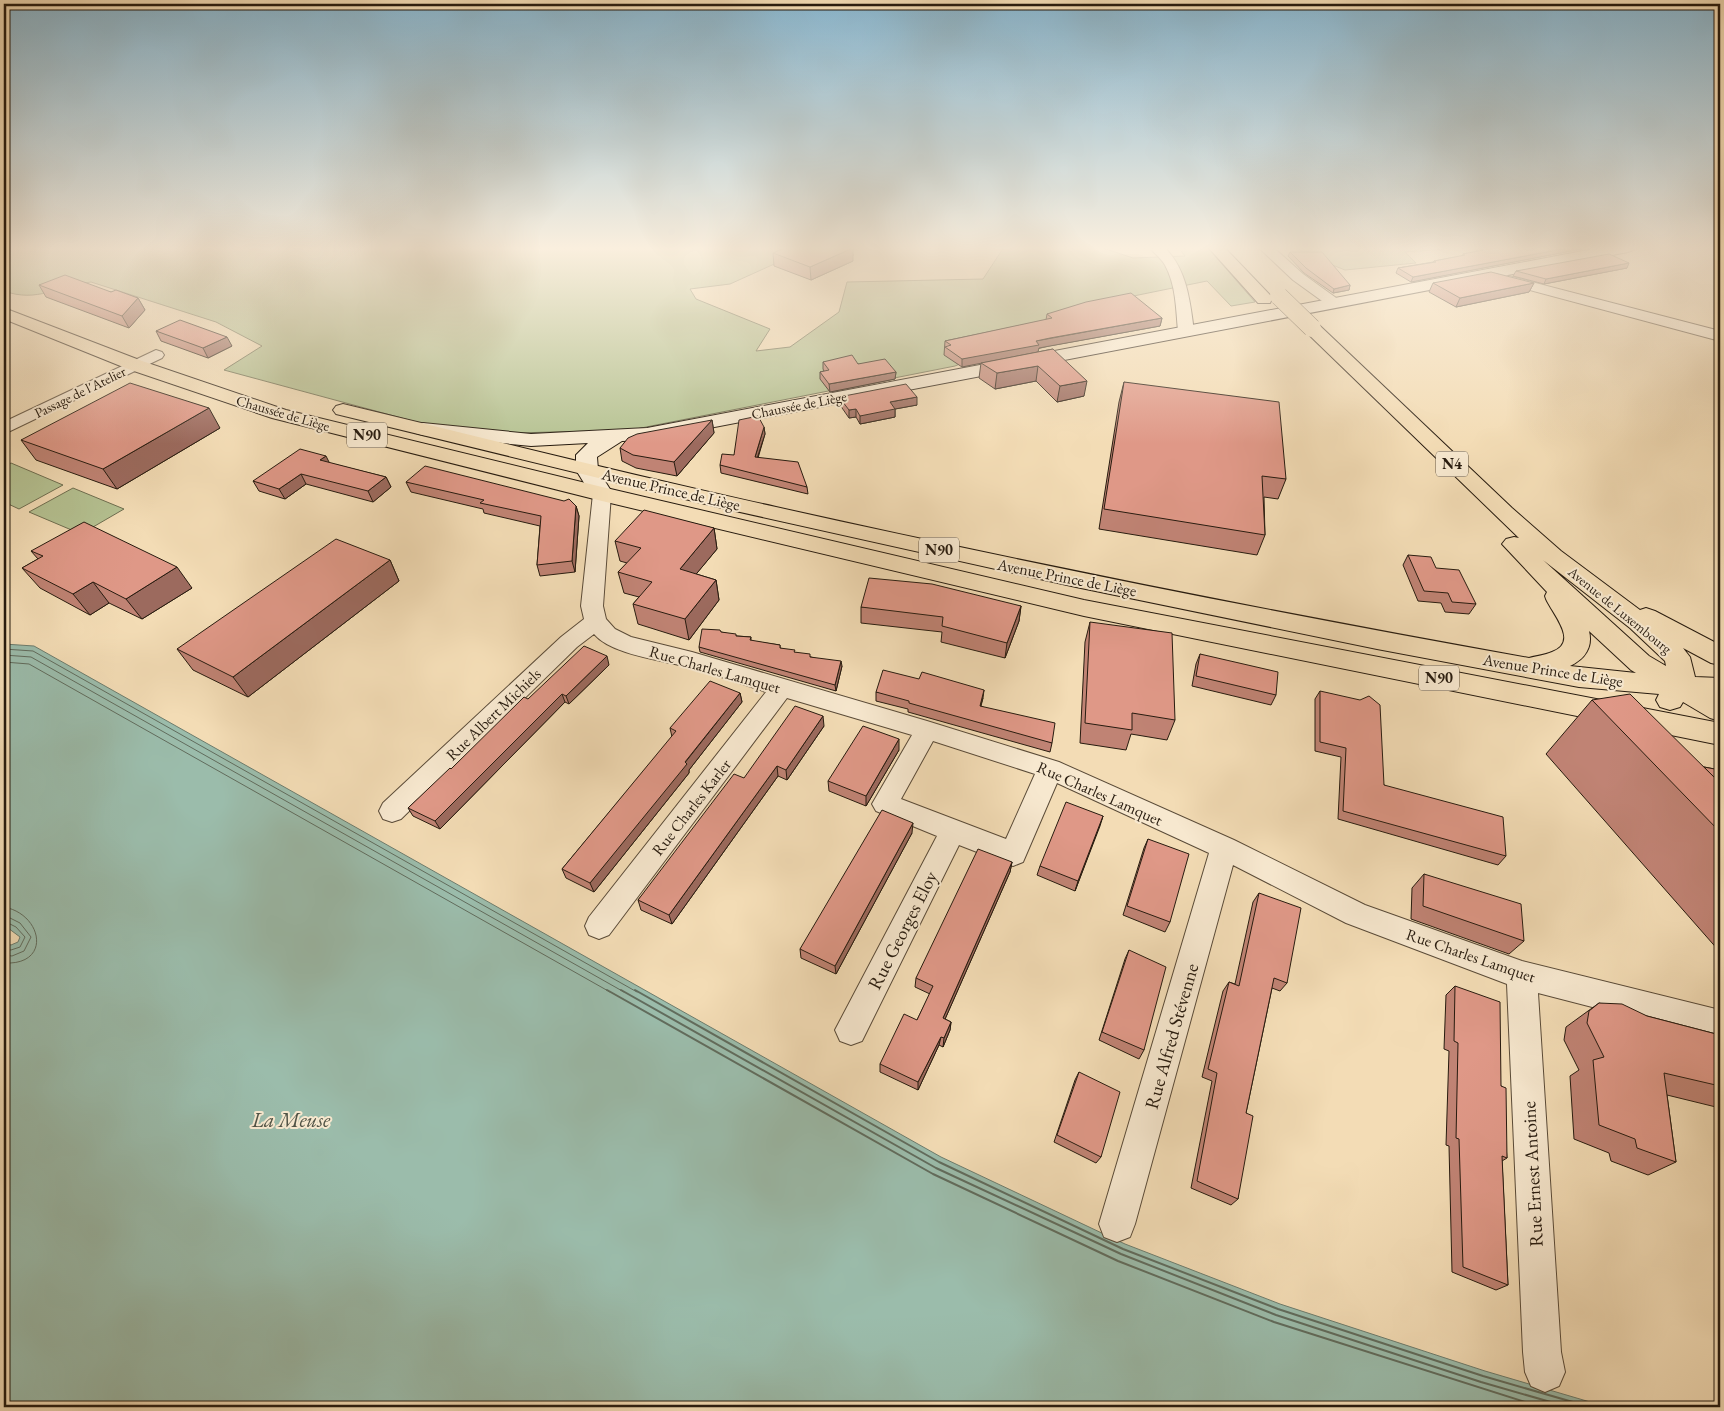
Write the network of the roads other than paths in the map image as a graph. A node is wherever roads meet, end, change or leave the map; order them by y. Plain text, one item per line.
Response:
1 (4, 313) edge
2 (49, 313) edge
3 (1184, 313) edge
4 (1282, 313) edge
5 (1288, 313) edge
6 (1631, 313) edge
7 (1303, 328) junction
8 (1186, 331) junction
9 (1720, 336) edge
10 (121, 341) dead end
11 (143, 356) junction
12 (270, 392) dead end
13 (326, 406) dead end
14 (420, 428) junction
15 (4, 429) edge
16 (647, 434) junction
17 (619, 436) junction
18 (587, 470) junction
19 (602, 494) junction
20 (1550, 581) junction
21 (1600, 592) junction
22 (596, 621) junction
23 (1720, 656) edge
24 (1529, 668) junction
25 (1678, 685) junction
26 (782, 688) junction
27 (1720, 688) edge
28 (1585, 707) junction
29 (1720, 710) edge
30 (927, 730) junction
31 (1720, 734) edge
32 (1050, 769) junction
33 (392, 810) dead end
34 (953, 830) junction
35 (1224, 848) junction
36 (599, 926) dead end
37 (1522, 975) junction
38 (1720, 1025) edge
39 (850, 1030) dead end
40 (1117, 1224) dead end
41 (1545, 1372) dead end

1 - 11 main road, Chaussée de Liège / N90
2 - 10 main road
3 - 8 street
4 - 8 street, Chaussée de Liège
5 - 7 main road, Avenue de Luxembourg / N4
6 - 9 street
7 - 20 main road, Avenue de Luxembourg / N4
7 - 21 main road, Avenue de Luxembourg / N4
8 - 16 street, Chaussée de Liège
11 - 12 main road, Chaussée de Liège / N90
11 - 15 street, Passage de l'Atelier
11 - 19 main road, Chaussée de Liège / N90
13 - 14 main road, Chaussée de Liège / N90
14 - 17 street, Chaussée de Liège
14 - 18 main road, Avenue Prince de Liège / N90
16 - 17 street, Chaussée de Liège
16 - 18 street, Chaussée de Liège
17 - 18 street, Chaussée de Liège
18 - 19 street
18 - 24 main road, Avenue Prince de Liège / N90
19 - 22 street
19 - 28 main road, Avenue Prince de Liège / N90
20 - 24 main road
20 - 25 main road, Avenue de Luxembourg / N4
21 - 23 main road, N4
21 - 25 main road, Avenue de Luxembourg
22 - 26 street, Rue Charles Lamquet
22 - 33 street, Rue Albert Michiels
24 - 25 main road, Avenue Prince de Liège / N90
25 - 27 main road, Avenue Prince de Liège / N90
25 - 28 main road
25 - 29 main road, N4
26 - 30 street, Rue Charles Lamquet
26 - 36 street, Rue Charles Karler
28 - 31 main road, Avenue Prince de Liège / N90
30 - 32 street, Rue Charles Lamquet
30 - 34 street
32 - 34 street
32 - 35 street, Rue Charles Lamquet
34 - 39 street, Rue Georges Eloy
35 - 37 street, Rue Charles Lamquet
35 - 40 street, Rue Alfred Stévenne
37 - 38 street, Rue Charles Lamquet
37 - 41 street, Rue Ernest Antoine

